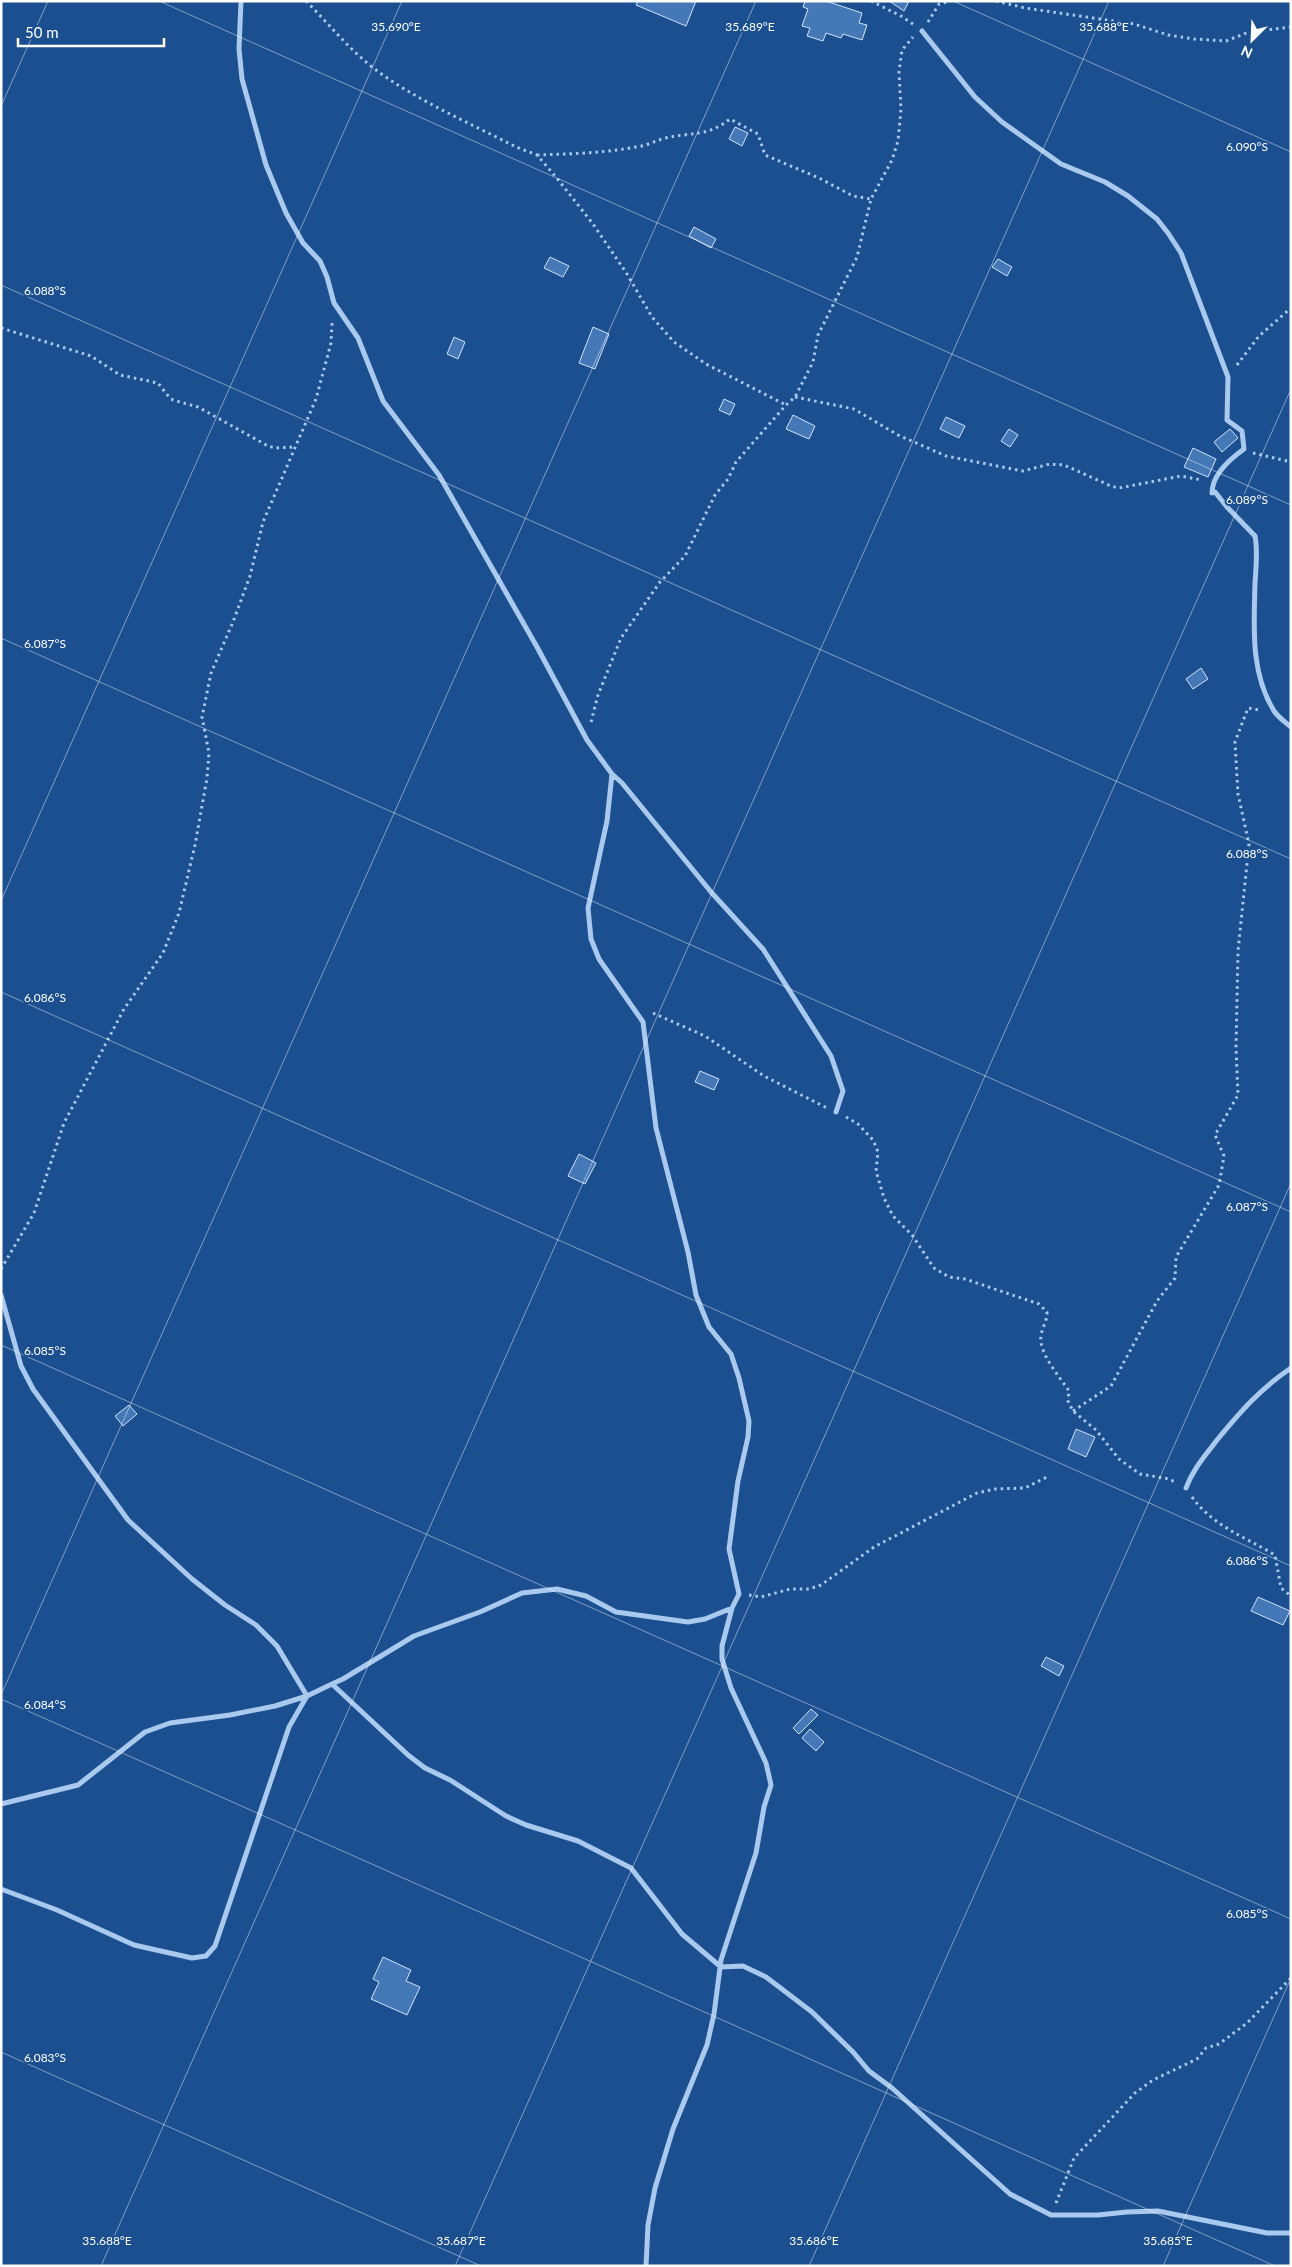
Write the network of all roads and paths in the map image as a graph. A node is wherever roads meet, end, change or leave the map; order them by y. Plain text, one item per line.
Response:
1 (241, 1) edge
2 (306, 1) edge
3 (871, 1) edge
4 (950, 1) edge
5 (996, 1) edge
6 (940, 3) edge
7 (1291, 27) edge
8 (924, 32) junction
9 (536, 155) junction
10 (871, 198) junction
11 (334, 303) junction
12 (1291, 308) edge
13 (1, 328) edge
14 (1228, 377) junction
15 (795, 397) junction
16 (786, 405) junction
17 (296, 446) junction
18 (1244, 448) junction
19 (1291, 462) edge
20 (1212, 483) junction
21 (1275, 712) junction
22 (1291, 727) edge
23 (587, 740) junction
24 (612, 774) junction
25 (632, 1005) junction
26 (836, 1112) junction
27 (1, 1269) edge
28 (1, 1295) edge
29 (1291, 1368) edge
30 (1073, 1411) junction
31 (1049, 1476) dead end
32 (1186, 1488) junction
33 (739, 1594) junction
34 (1291, 1596) edge
35 (732, 1608) junction
36 (332, 1684) junction
37 (306, 1696) junction
38 (1, 1804) edge
39 (1, 1889) edge
40 (720, 1967) junction
41 (1291, 1978) edge
42 (1051, 2215) junction
43 (1291, 2233) edge
44 (646, 2266) edge

1 - 11 street
2 - 9 path
3 - 8 path
4 - 6 path
5 - 7 path
6 - 8 path
8 - 10 path
8 - 14 street
9 - 10 path
9 - 16 path
10 - 15 path
11 - 17 path
11 - 23 street
12 - 14 path
13 - 17 path
14 - 18 street
15 - 16 path
15 - 20 path
16 - 23 path
17 - 27 path
18 - 19 path
18 - 20 street
20 - 21 street
21 - 22 street
21 - 30 path
23 - 24 street
24 - 25 street
24 - 26 street
25 - 26 path
25 - 33 street
26 - 30 path
28 - 37 street
29 - 32 street
30 - 32 path
31 - 33 path
32 - 34 path
33 - 35 street
35 - 36 street
35 - 40 street
36 - 37 street
36 - 40 street
37 - 38 street
37 - 39 street
40 - 42 street
40 - 44 street
41 - 42 path
42 - 43 street

